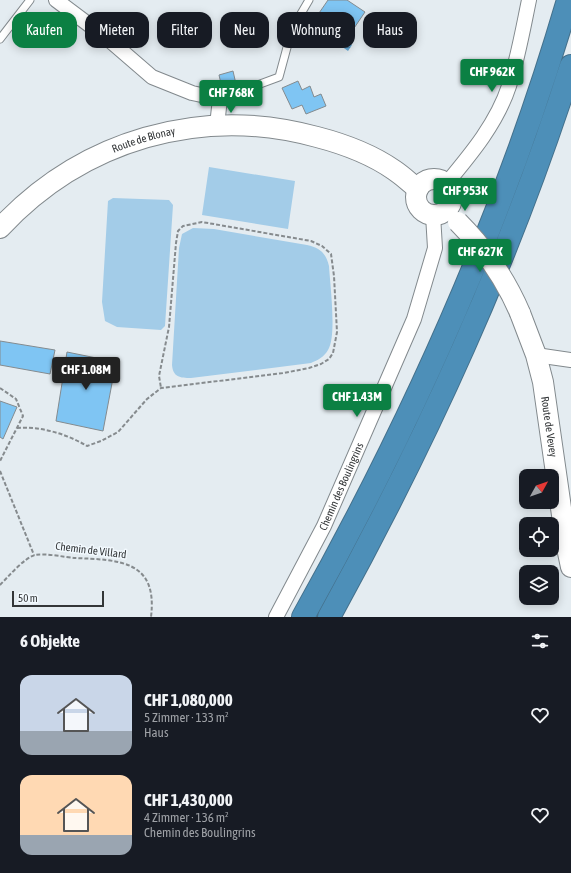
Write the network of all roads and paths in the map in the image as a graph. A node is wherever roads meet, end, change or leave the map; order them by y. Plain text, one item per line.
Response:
1 (30, 0) edge
2 (56, 0) edge
3 (309, 0) edge
4 (529, 0) edge
5 (568, 0) edge
6 (0, 39) edge
7 (571, 66) edge
8 (220, 99) junction
9 (217, 125) junction
10 (446, 184) junction
11 (418, 189) junction
12 (446, 216) junction
13 (0, 228) edge
14 (536, 354) junction
15 (571, 360) edge
16 (0, 388) edge
17 (161, 388) junction
18 (17, 428) junction
19 (0, 461) edge
20 (0, 471) edge
21 (34, 555) junction
22 (571, 567) edge
23 (0, 585) edge
24 (151, 617) edge
25 (276, 617) edge
26 (303, 617) edge
27 (329, 617) edge

1 - 6 lane
2 - 8 street
3 - 8 lane
4 - 10 street
5 - 26 highway
7 - 27 highway
8 - 9 street
9 - 11 street, Route de Blonay
9 - 13 street, Route de Blonay
10 - 11 street
10 - 12 street
11 - 12 street
12 - 14 street, Route de Vevey, bridge
12 - 25 street, Chemin des Boulingrins
14 - 15 street
14 - 22 street, Route de Vevey
16 - 18 path
17 - 17 path
17 - 18 path
18 - 19 path
20 - 21 path
21 - 23 path
21 - 24 path, Chemin de Villard

